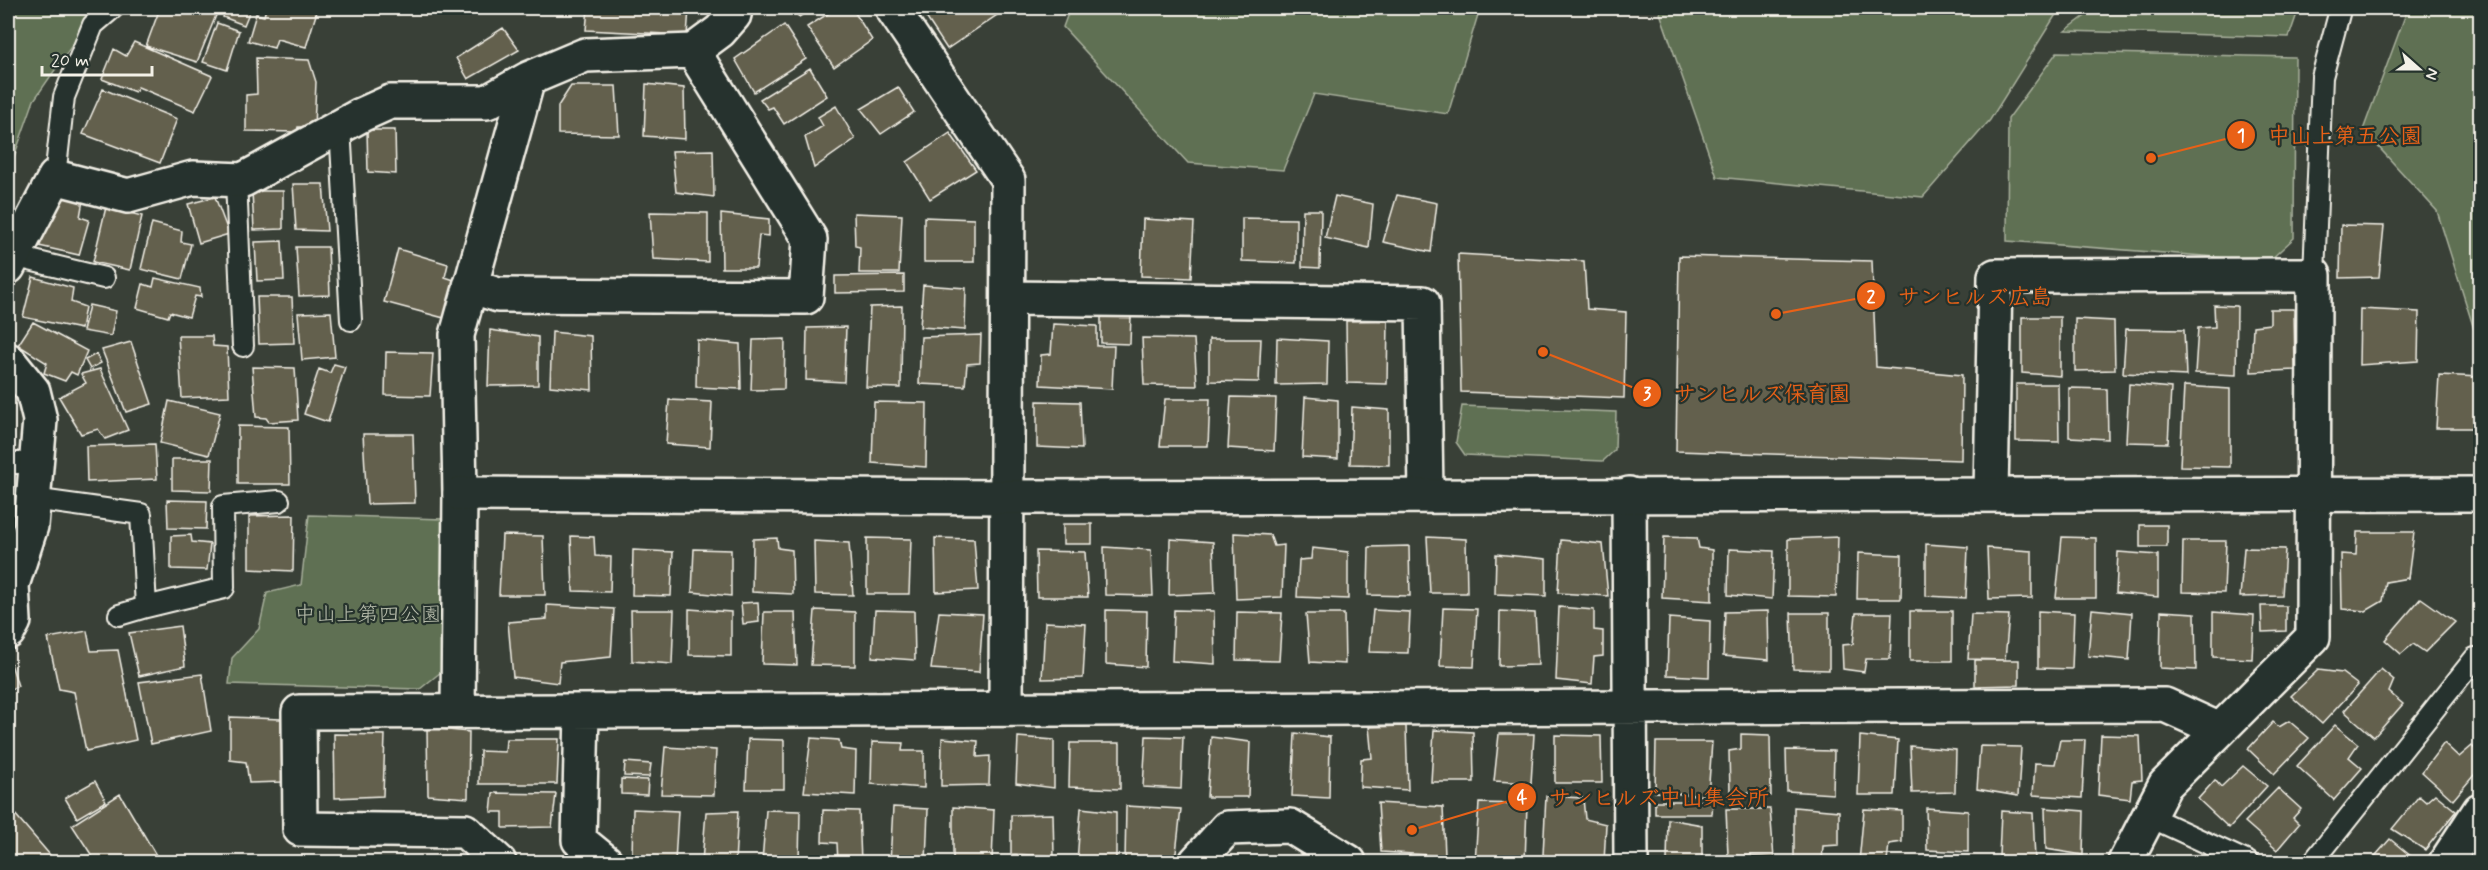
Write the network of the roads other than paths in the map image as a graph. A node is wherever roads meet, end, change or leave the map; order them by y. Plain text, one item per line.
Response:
1 (113, 8) edge
2 (735, 8) edge
3 (892, 8) edge
4 (2339, 14) dead end
5 (693, 51) junction
6 (528, 79) junction
7 (340, 127) junction
8 (55, 177) junction
9 (236, 180) junction
10 (10, 261) edge
11 (2314, 275) junction
12 (104, 278) dead end
13 (470, 286) junction
14 (1008, 298) junction
15 (351, 320) dead end
16 (243, 346) dead end
17 (8, 360) edge
18 (22, 463) edge
19 (460, 494) junction
20 (1629, 494) junction
21 (1990, 494) junction
22 (2314, 494) junction
23 (2481, 494) edge
24 (1426, 495) junction
25 (1008, 497) junction
26 (33, 499) junction
27 (279, 501) dead end
28 (146, 607) junction
29 (119, 615) dead end
30 (8, 632) edge
31 (2475, 658) dead end
32 (1630, 706) junction
33 (1006, 708) junction
34 (458, 711) junction
35 (582, 711) junction
36 (2220, 730) junction
37 (2481, 810) edge
38 (2150, 817) junction
39 (498, 862) edge
40 (606, 862) edge
41 (1196, 862) edge
42 (1349, 862) edge
43 (1631, 862) edge
44 (2125, 862) edge
45 (2248, 862) edge
46 (2313, 862) edge
47 (2446, 862) edge

1 - 8 lane
2 - 5 street
3 - 14 street
4 - 11 lane
5 - 6 street
5 - 13 street
6 - 7 street
6 - 13 street
7 - 9 street
7 - 15 lane
8 - 9 street
8 - 10 street
9 - 16 lane
10 - 12 lane
11 - 21 street
11 - 22 street
13 - 19 street
14 - 24 street
14 - 25 street
17 - 18 street
18 - 26 street
19 - 25 street
19 - 34 street
20 - 21 street
20 - 24 street
20 - 32 street
21 - 22 street
22 - 23 street
22 - 36 street
24 - 25 street
25 - 33 street
26 - 28 lane
26 - 30 street
27 - 28 lane
28 - 29 lane
31 - 46 lane
32 - 33 street
32 - 36 street
32 - 43 street
33 - 35 street
34 - 35 street
34 - 39 street
35 - 40 street
36 - 38 street
37 - 47 street
38 - 44 street
38 - 45 lane
41 - 42 street

